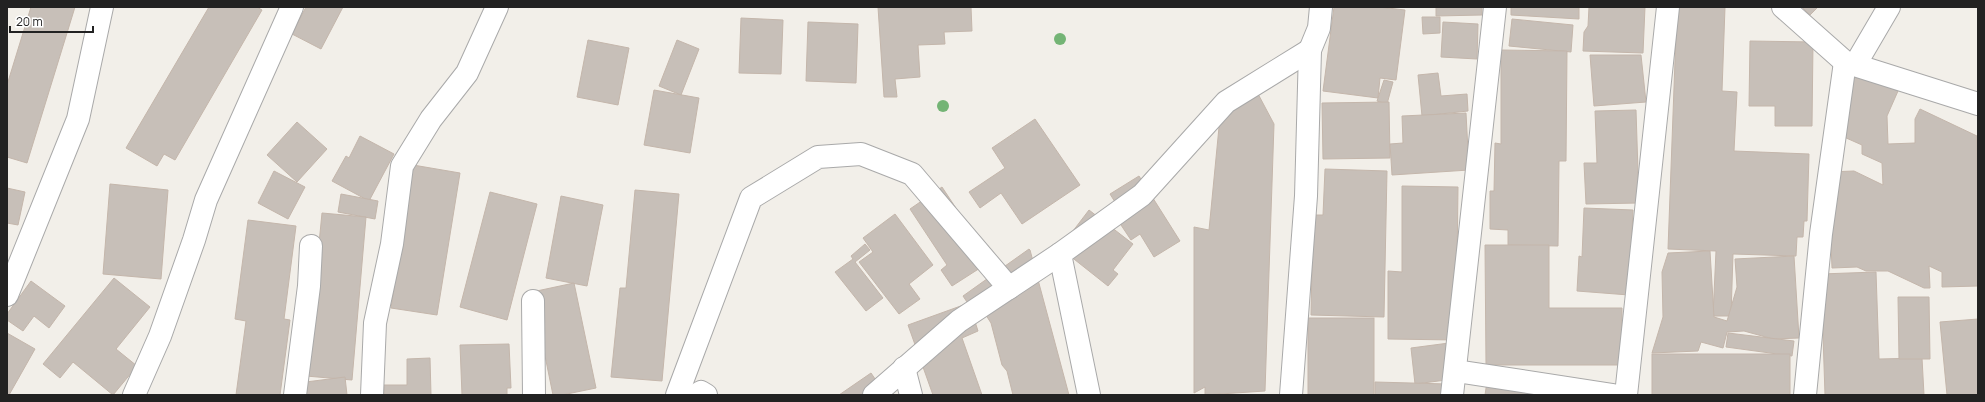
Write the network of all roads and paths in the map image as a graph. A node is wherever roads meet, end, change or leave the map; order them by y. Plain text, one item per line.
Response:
1 (102, 7) edge
2 (292, 7) edge
3 (497, 7) edge
4 (1321, 7) edge
5 (1495, 7) edge
6 (1668, 7) edge
7 (1783, 7) edge
8 (1889, 7) edge
9 (1310, 50) junction
10 (1850, 64) junction
11 (1978, 104) edge
12 (311, 246) dead end
13 (1060, 254) junction
14 (1009, 288) junction
15 (7, 295) edge
16 (533, 301) dead end
17 (904, 368) junction
18 (1456, 371) junction
19 (134, 395) edge
20 (295, 395) edge
21 (372, 395) edge
22 (534, 395) edge
23 (677, 395) edge
24 (696, 395) edge
25 (706, 395) edge
26 (874, 395) edge
27 (911, 395) edge
28 (1089, 395) edge
29 (1291, 395) edge
30 (1452, 395) edge
31 (1613, 395) edge
32 (1626, 395) edge
33 (1804, 395) edge

1 - 15 street
2 - 19 street
3 - 21 street
4 - 9 street
5 - 18 street
6 - 32 street
7 - 10 street
8 - 10 street
9 - 13 street
9 - 29 street
10 - 11 street
10 - 33 street
12 - 20 street
13 - 14 street
13 - 28 street
14 - 17 street
14 - 23 street
16 - 22 street
17 - 26 street
17 - 27 street
18 - 30 street
18 - 31 street
24 - 25 street

